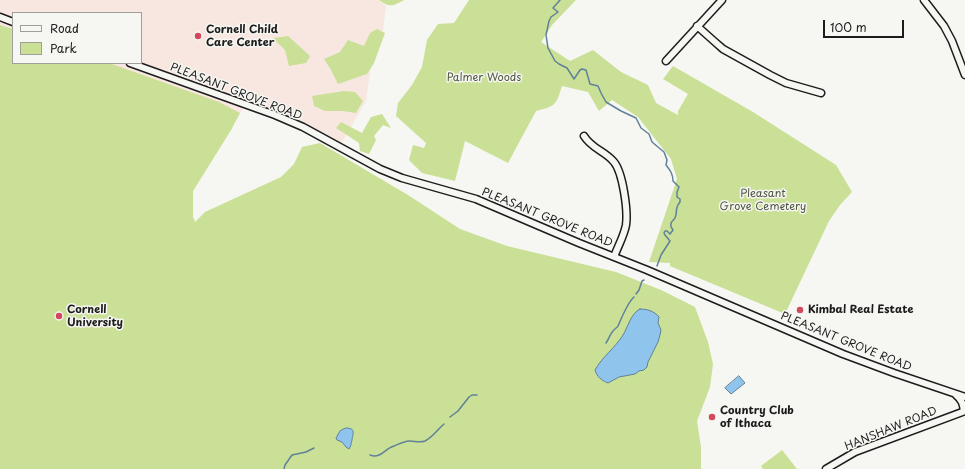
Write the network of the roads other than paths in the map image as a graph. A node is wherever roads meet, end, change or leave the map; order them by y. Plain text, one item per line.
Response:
1 (722, 0) edge
2 (924, 0) edge
3 (0, 17) edge
4 (12, 22) edge
5 (697, 26) junction
6 (666, 61) dead end
7 (133, 64) edge
8 (965, 75) edge
9 (821, 93) dead end
10 (584, 136) dead end
11 (614, 257) junction
12 (956, 395) junction
13 (965, 397) edge
14 (965, 411) edge
15 (826, 469) edge

1 - 5 street
2 - 8 street
3 - 4 street
5 - 6 street
5 - 9 street
7 - 11 street, PLEASANT GROVE ROAD
10 - 11 street
11 - 12 street, PLEASANT GROVE ROAD
12 - 13 street, PLEASANT GROVE ROAD
12 - 14 street
14 - 15 street, HANSHAW ROAD

